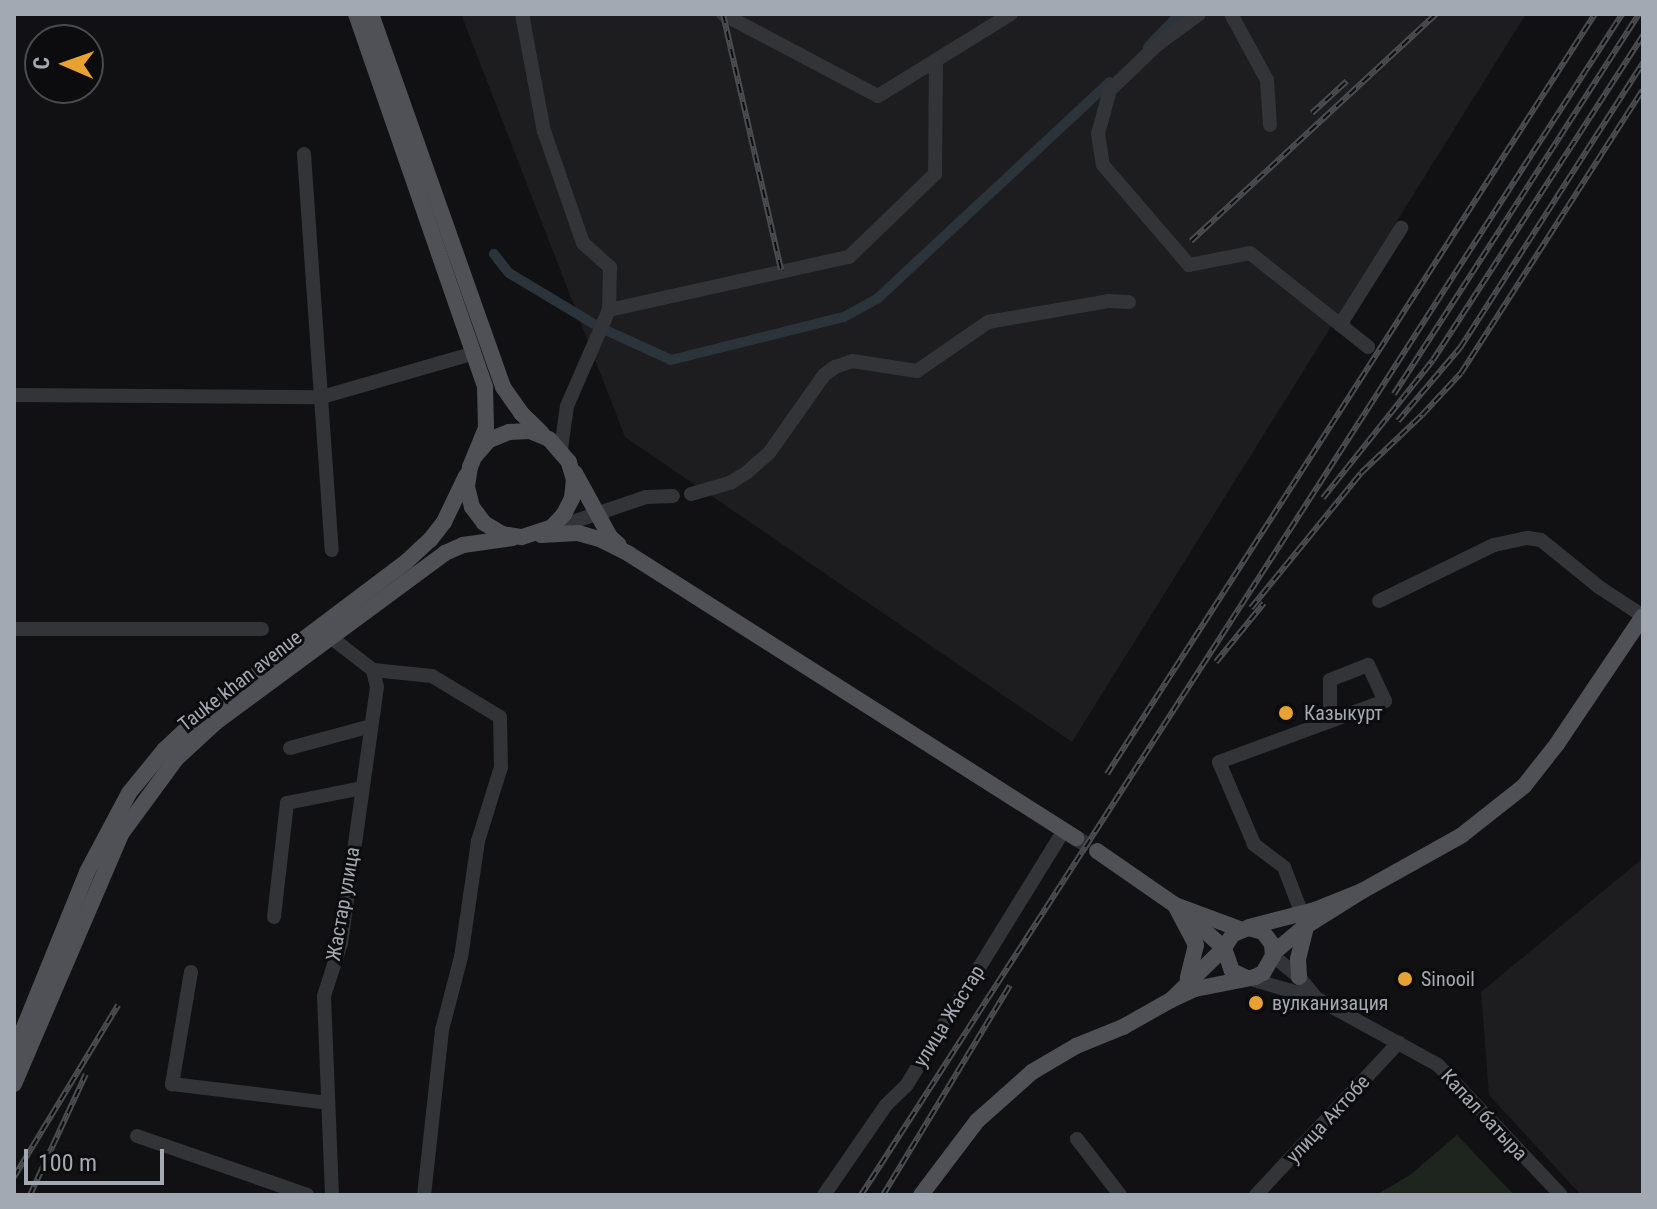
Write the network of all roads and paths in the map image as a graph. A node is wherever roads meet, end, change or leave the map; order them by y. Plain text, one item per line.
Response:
1 (356, 14) edge
2 (371, 14) edge
3 (522, 14) edge
4 (723, 14) edge
5 (1011, 14) edge
6 (1199, 14) edge
7 (1231, 14) edge
8 (936, 61) junction
9 (1270, 125) dead end
10 (304, 154) dead end
11 (1401, 228) dead end
12 (1129, 302) dead end
13 (609, 310) junction
14 (1340, 325) junction
15 (1368, 347) dead end
16 (474, 353) junction
17 (14, 395) edge
18 (322, 397) junction
19 (560, 450) junction
20 (472, 462) junction
21 (691, 494) dead end
22 (673, 496) dead end
23 (597, 512) junction
24 (534, 534) junction
25 (332, 550) dead end
26 (629, 554) junction
27 (410, 569) junction
28 (1379, 601) dead end
29 (1643, 616) edge
30 (14, 629) edge
31 (262, 629) dead end
32 (329, 636) junction
33 (373, 670) junction
34 (1330, 720) junction
35 (371, 726) junction
36 (290, 748) dead end
37 (362, 788) junction
38 (1070, 834) joint
39 (1097, 851) tunnel mouth
40 (1175, 905) junction
41 (274, 917) dead end
42 (1204, 917) junction
43 (1283, 919) junction
44 (1304, 920) junction
45 (1244, 928) junction
46 (1224, 948) junction
47 (1274, 954) junction
48 (191, 972) dead end
49 (1299, 977) junction
50 (1247, 978) junction
51 (1186, 983) junction
52 (1316, 998) junction
53 (1171, 1000) junction
54 (1399, 1042) junction
55 (14, 1052) edge
56 (14, 1084) edge
57 (328, 1103) junction
58 (137, 1136) dead end
59 (1077, 1139) dead end
60 (929, 1192) edge
61 (307, 1195) edge
62 (332, 1195) edge
63 (424, 1195) edge
64 (824, 1195) edge
65 (1120, 1195) edge
66 (1256, 1195) edge
67 (1561, 1195) edge

1 - 16 main road
2 - 19 main road
3 - 13 street
4 - 8 street
5 - 8 street
6 - 14 street
7 - 9 street
8 - 13 street
10 - 18 street
11 - 14 street
12 - 21 street
13 - 19 street
14 - 15 street
16 - 18 street
16 - 20 main road
17 - 18 street
18 - 25 street
19 - 20 main road
19 - 23 main road
19 - 24 main road
20 - 24 main road
20 - 27 main road, Tauke khan avenue
22 - 23 street
23 - 24 street
23 - 26 main road
24 - 26 main road, Tauke khan avenue
24 - 27 main road, Tauke khan avenue
26 - 38 main road
27 - 32 main road, Tauke khan avenue
27 - 55 main road, Tauke khan avenue
28 - 29 street
29 - 44 main road
30 - 31 street
32 - 33 street
32 - 56 main road, Tauke khan avenue
33 - 35 street, Жастар улица
33 - 63 street
34 - 34 street
34 - 44 street
35 - 36 street
35 - 37 street, Жастар улица
37 - 41 street
37 - 57 street, Жастар улица
38 - 64 street, улица Жастар
39 - 40 main road
40 - 42 main road
40 - 46 main road
40 - 51 main road
42 - 43 main road
42 - 45 main road
43 - 44 main road
43 - 45 main road
44 - 47 main road
44 - 49 main road
45 - 46 main road
45 - 47 main road
46 - 50 main road
46 - 51 main road
47 - 49 street, Капал батыра
47 - 50 main road
48 - 57 street
49 - 52 street, Капал батыра
50 - 52 street, Капал батыра
50 - 53 main road
51 - 53 main road
52 - 54 street, Капал батыра
53 - 60 main road
54 - 66 street, улица Актобе
54 - 67 street, Капал батыра
57 - 62 street, Жастар улица
58 - 61 street
59 - 65 street

